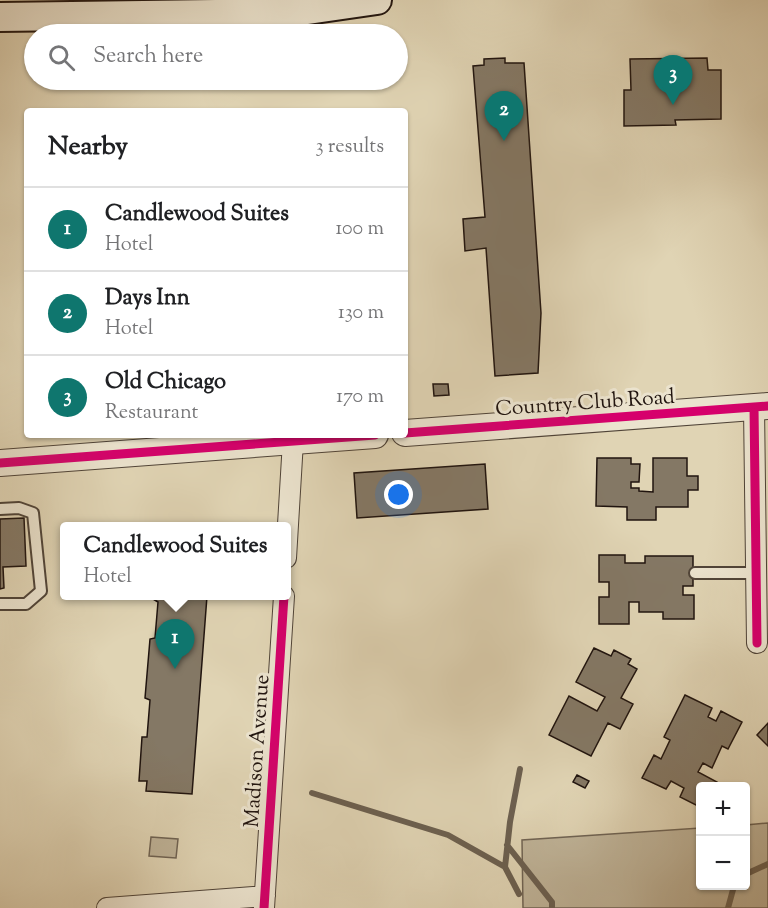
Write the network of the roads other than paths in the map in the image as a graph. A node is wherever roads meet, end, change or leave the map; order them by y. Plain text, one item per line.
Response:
1 (377, 0) edge
2 (287, 6) edge
3 (0, 17) edge
4 (761, 407) edge
5 (408, 433) edge
6 (334, 438) edge
7 (293, 441) junction
8 (0, 463) edge
9 (0, 509) edge
10 (288, 522) edge
11 (696, 573) dead end
12 (757, 573) junction
13 (284, 600) edge
14 (0, 604) edge
15 (757, 644) dead end
16 (264, 902) edge
17 (107, 908) edge

1 - 2 main road
2 - 3 main road
4 - 5 street, Country Club Road
4 - 12 street
6 - 7 street
7 - 8 street
7 - 10 street
9 - 14 lane
11 - 12 lane
12 - 15 street
13 - 16 street, Madison Avenue
16 - 17 street

